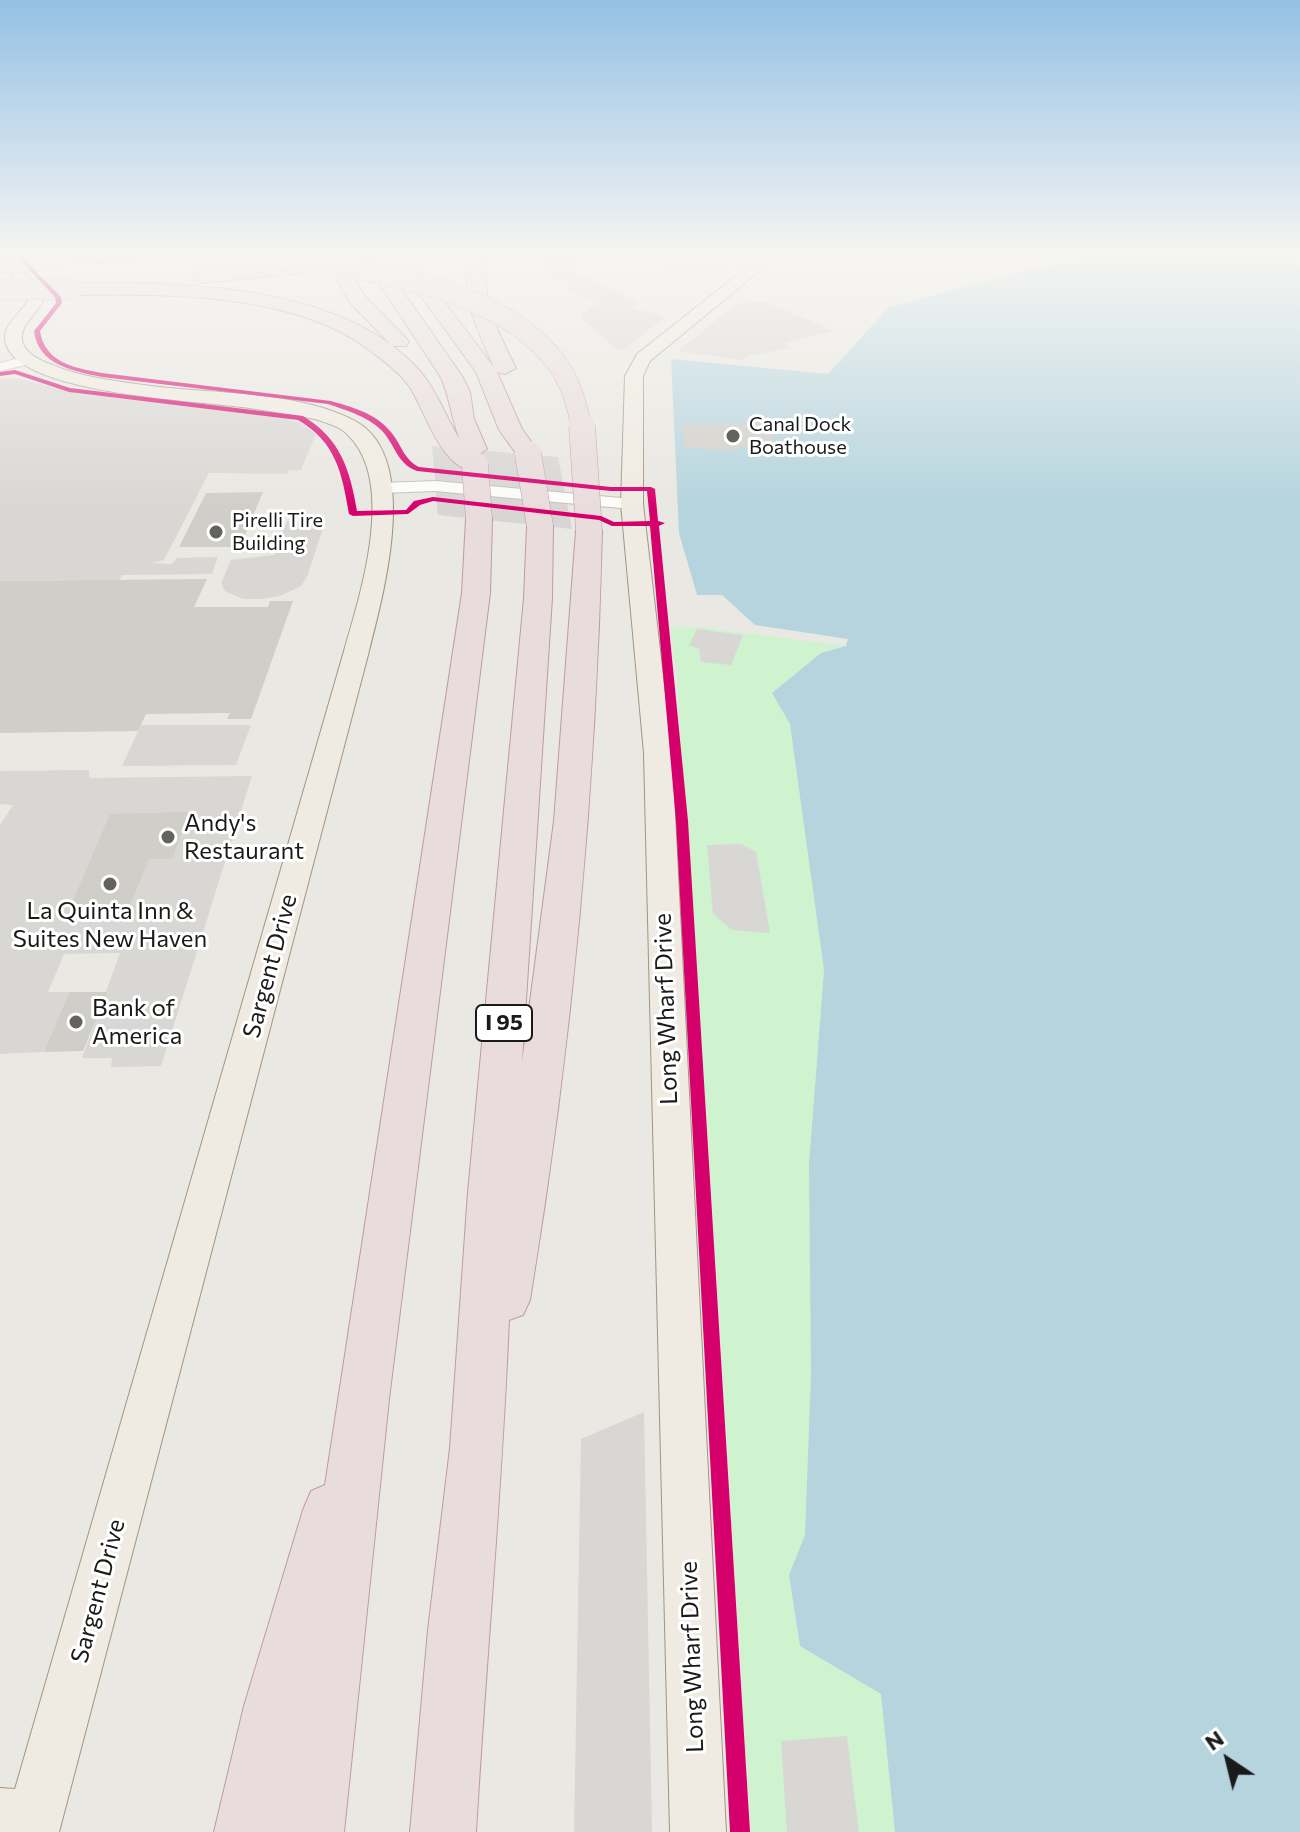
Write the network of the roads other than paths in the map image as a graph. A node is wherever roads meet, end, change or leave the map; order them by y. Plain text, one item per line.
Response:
1 (13, 338) edge
2 (363, 338) edge
3 (396, 338) edge
4 (427, 338) edge
5 (463, 338) edge
6 (491, 338) edge
7 (534, 338) edge
8 (665, 338) edge
9 (12, 364) edge
10 (463, 419) junction
11 (527, 452) junction
12 (468, 454) junction
13 (382, 488) junction
14 (632, 504) junction
15 (363, 1399) junction
16 (477, 1448) junction
17 (22, 1822) edge
18 (247, 1832) edge
19 (311, 1832) edge
20 (443, 1832) edge
21 (698, 1832) edge

1 - 9 main road
2 - 12 highway
3 - 10 highway, bridge
4 - 10 highway
5 - 11 highway, I 95
6 - 11 highway
7 - 16 highway, bridge
8 - 14 main road, Long Wharf Drive
9 - 13 main road, Sargent Drive
10 - 12 highway
11 - 16 highway, I 95, bridge
12 - 15 highway, bridge
13 - 14 street
13 - 17 main road, Sargent Drive
14 - 21 main road, Long Wharf Drive
15 - 18 highway
15 - 19 highway
16 - 20 highway, I 95

